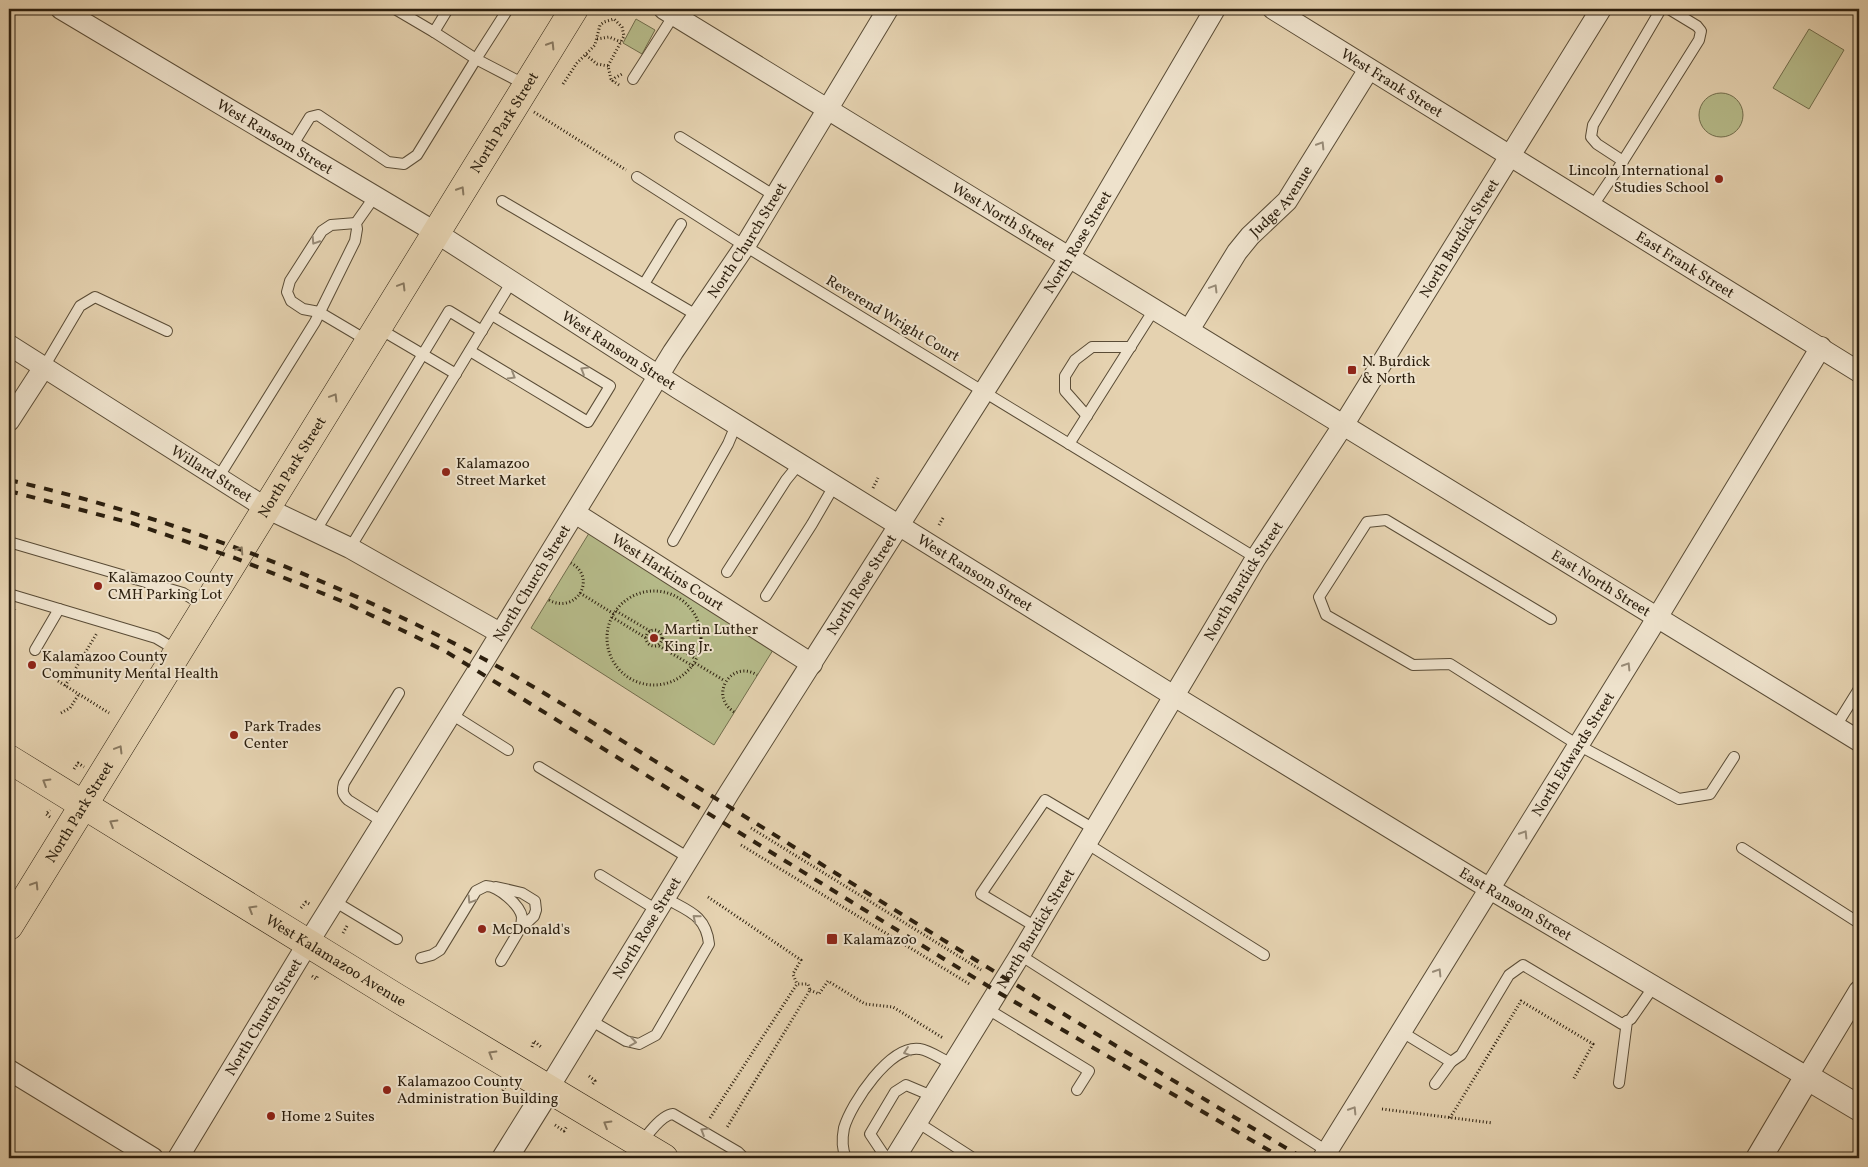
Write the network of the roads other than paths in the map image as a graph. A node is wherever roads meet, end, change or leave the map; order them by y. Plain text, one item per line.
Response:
1 (61, 9) edge
2 (395, 9) edge
3 (448, 9) edge
4 (508, 9) edge
5 (574, 9) edge
6 (888, 9) edge
7 (1215, 9) edge
8 (1273, 9) edge
9 (1601, 9) edge
10 (1661, 9) edge
11 (1669, 9) edge
12 (669, 12) edge
13 (434, 32) junction
14 (476, 59) junction
15 (1369, 69) junction
16 (633, 79) dead end
17 (521, 93) junction
18 (827, 109) junction
19 (680, 137) dead end
20 (292, 146) junction
21 (1510, 156) junction
22 (1623, 161) junction
23 (637, 178) road end
24 (375, 196) junction
25 (775, 196) junction
26 (502, 201) dead end
27 (1592, 207) junction
28 (356, 222) junction
29 (681, 224) dead end
30 (435, 232) junction
31 (745, 246) junction
32 (1070, 256) junction
33 (512, 281) junction
34 (644, 284) junction
35 (1155, 308) junction
36 (320, 312) junction
37 (492, 315) junction
38 (698, 316) junction
39 (1189, 330) junction
40 (167, 331) dead end
41 (482, 331) junction
42 (373, 334) junction
43 (9, 345) edge
44 (1131, 347) junction
45 (1821, 347) junction
46 (470, 351) junction
47 (422, 354) junction
48 (44, 367) junction
49 (1859, 372) edge
50 (456, 374) junction
51 (658, 376) junction
52 (985, 392) junction
53 (1087, 416) junction
54 (9, 421) edge
55 (1344, 424) junction
56 (736, 425) junction
57 (1070, 444) junction
58 (799, 464) junction
59 (218, 478) junction
60 (834, 486) junction
61 (266, 508) junction
62 (575, 513) junction
63 (899, 526) junction
64 (315, 532) junction
65 (674, 541) dead end
66 (9, 542) edge
67 (350, 548) junction
68 (1256, 558) junction
69 (728, 572) dead end
70 (9, 594) edge
71 (766, 596) dead end
72 (205, 607) junction
73 (59, 608) junction
74 (1658, 616) junction
75 (1551, 619) dead end
76 (500, 633) junction
77 (34, 650) dead end
78 (178, 651) junction
79 (812, 664) junction
80 (1859, 689) edge
81 (399, 693) dead end
82 (1174, 696) junction
83 (451, 714) junction
84 (1836, 726) junction
85 (1859, 741) edge
86 (1578, 745) junction
87 (508, 750) dead end
88 (1734, 758) dead end
89 (9, 759) edge
90 (539, 767) dead end
91 (84, 805) junction
92 (383, 822) junction
93 (1090, 836) junction
94 (1742, 848) dead end
95 (689, 858) junction
96 (600, 875) dead end
97 (490, 886) junction
98 (1490, 889) junction
99 (334, 901) junction
100 (661, 904) junction
101 (1859, 923) edge
102 (9, 926) edge
103 (1036, 927) junction
104 (520, 929) junction
105 (398, 939) dead end
106 (308, 943) junction
107 (1020, 955) junction
108 (1264, 955) dead end
109 (421, 958) dead end
110 (501, 961) dead end
111 (1654, 986) junction
112 (1859, 992) edge
113 (986, 1008) junction
114 (590, 1020) junction
115 (1627, 1022) junction
116 (1402, 1032) junction
117 (1452, 1062) junction
118 (952, 1064) junction
119 (9, 1070) edge
120 (1808, 1077) junction
121 (1619, 1083) dead end
122 (1435, 1084) dead end
123 (548, 1088) junction
124 (1077, 1090) dead end
125 (932, 1096) junction
126 (1859, 1108) edge
127 (917, 1122) junction
128 (636, 1151) edge
129 (1325, 1155) edge
130 (153, 1158) edge
131 (178, 1158) edge
132 (505, 1158) edge
133 (664, 1158) edge
134 (744, 1158) edge
135 (846, 1158) edge
136 (886, 1158) edge
137 (895, 1158) edge
138 (973, 1158) edge
139 (1759, 1158) edge

1 - 20 street, West Ransom Street
2 - 13 lane
3 - 13 lane
4 - 14 lane
17 -> 5 main road, North Park Street
6 - 18 street, North Church Street
7 - 32 street, North Rose Street
8 - 15 street, West Frank Street
9 - 21 street, North Burdick Street
10 - 22 lane
11 - 22 lane
12 - 16 lane
12 - 18 street, West North Street
13 - 14 lane
14 - 17 lane
14 - 20 lane
15 - 21 street, West Frank Street
39 -> 15 street, Judge Avenue
30 -> 17 main road, North Park Street
18 - 25 street, North Church Street
18 - 32 street, West North Street
19 - 25 lane
20 - 24 street, West Ransom Street
21 - 27 street, East Frank Street
21 - 55 street, North Burdick Street
22 - 27 lane
23 - 31 lane, Reverend Wright Court
24 - 28 lane
24 - 30 street, West Ransom Street
25 - 31 street, North Church Street
26 - 34 lane
27 - 45 street, East Frank Street
28 - 36 lane
28 -> 36 lane
29 - 34 lane
30 - 33 street, West Ransom Street
42 -> 30 main road, North Park Street
31 - 38 street, North Church Street
31 - 52 lane, Reverend Wright Court
32 - 35 street, West North Street
32 - 52 street, North Rose Street
33 - 37 lane
33 - 51 street, West Ransom Street
34 - 38 lane
35 - 39 street, West North Street
35 - 44 lane
36 - 42 lane
36 - 59 lane
37 - 41 lane
46 -> 37 lane
38 - 51 street, North Church Street
39 - 55 street, West North Street
40 - 48 lane
41 - 46 lane
41 - 47 lane
42 - 47 lane
61 -> 42 main road, North Park Street
43 - 48 street, Willard Street
44 - 53 lane
44 - 53 lane
45 - 49 street, East Frank Street
45 - 74 street, North Edwards Street
46 - 50 lane
47 - 50 lane
47 - 64 lane
48 - 54 street
48 - 59 street, Willard Street
50 - 67 lane
51 - 56 street, West Ransom Street
51 - 62 street, North Church Street
52 - 57 lane, Reverend Wright Court
52 - 63 street, North Rose Street
53 - 57 lane
55 - 68 street, North Burdick Street
55 - 74 street, East North Street
56 - 58 street, West Ransom Street
56 - 65 lane
57 - 68 lane, Reverend Wright Court
58 - 60 street, West Ransom Street
58 - 69 lane
59 - 61 street, Willard Street
60 - 63 street, West Ransom Street
60 - 71 lane
61 - 64 street, Willard Street
72 -> 61 main road, North Park Street
62 - 76 street, North Church Street
62 - 79 street, West Harkins Court
63 - 79 street, North Rose Street
63 - 82 street, West Ransom Street
64 - 67 street, Willard Street
66 - 72 lane
67 - 76 street, Willard Street
68 - 82 street, North Burdick Street
70 - 73 lane
72 - 78 main road, North Park Street
73 - 77 lane
73 - 78 lane
74 - 84 street, East North Street
86 -> 74 street, North Edwards Street
75 - 86 lane
76 - 83 street, North Church Street
91 -> 78 main road, North Park Street
79 - 95 street, North Rose Street
80 - 84 lane
81 - 92 lane
82 - 93 street, North Burdick Street
82 - 98 street, East Ransom Street
83 - 87 lane
83 - 92 street, North Church Street
84 - 85 street, East North Street
86 - 88 lane
98 -> 86 street, North Edwards Street
91 -> 89 main road, West Kalamazoo Avenue
90 - 95 lane
102 -> 91 main road, North Park Street
106 -> 91 main road, West Kalamazoo Avenue
92 - 99 street, North Church Street
93 - 103 street, North Burdick Street
93 - 103 lane
93 - 108 lane
94 - 101 lane
95 - 100 street, North Rose Street
96 - 100 lane
97 - 104 lane
97 - 104 lane
97 -> 109 lane
98 - 111 street, East Ransom Street
116 -> 98 street, North Edwards Street
99 - 105 lane
99 - 106 street, North Church Street
100 - 114 street, North Rose Street
114 -> 100 lane
103 - 107 street, North Burdick Street
104 - 110 lane
123 -> 106 main road, West Kalamazoo Avenue
106 - 131 street, North Church Street
107 - 113 street, North Burdick Street
107 - 129 lane
111 - 115 lane
111 - 120 street, East Ransom Street
112 - 120 street
113 - 118 street, North Burdick Street
113 - 124 lane
114 - 123 street, North Rose Street
115 - 117 lane
115 - 121 lane
116 - 117 lane
129 -> 116 street, North Edwards Street
117 - 122 lane
118 - 125 street, North Burdick Street
118 -> 135 lane
119 - 130 street
120 - 126 street, East Ransom Street
120 - 139 street
128 -> 123 main road, West Kalamazoo Avenue
123 - 132 street, North Rose Street
125 - 127 street, North Burdick Street
125 - 136 lane
127 - 137 street, North Burdick Street
127 - 138 lane
128 - 133 main road, West Kalamazoo Avenue
134 -> 128 lane

